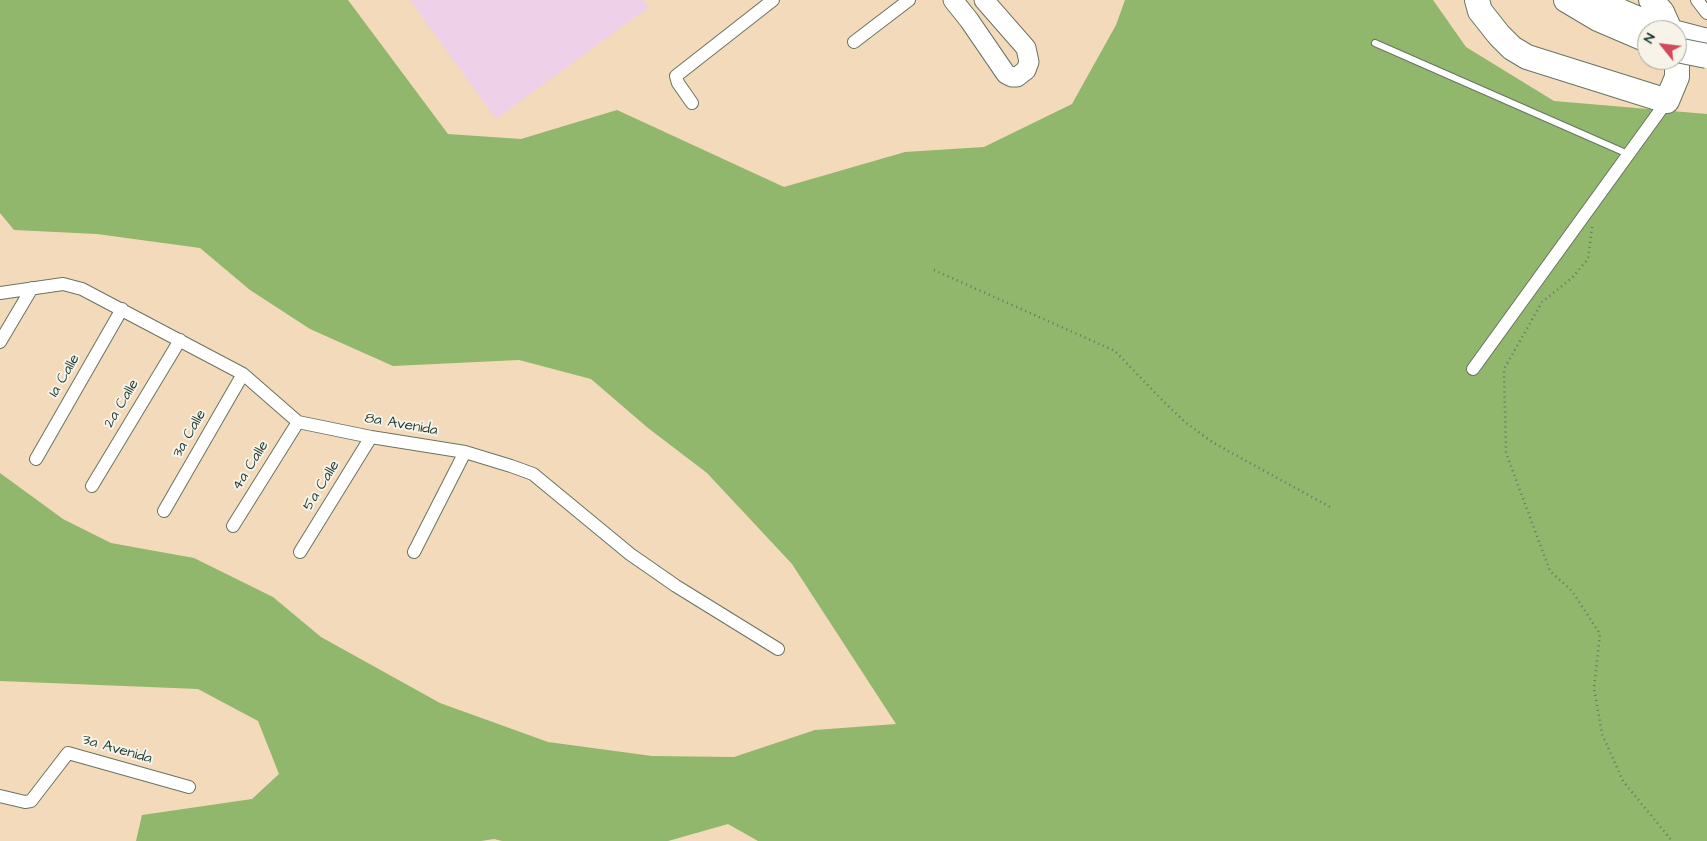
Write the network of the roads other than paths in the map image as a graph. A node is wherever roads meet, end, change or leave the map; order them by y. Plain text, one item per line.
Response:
1 (773, 0) edge
2 (909, 0) edge
3 (953, 0) edge
4 (1477, 0) edge
5 (1566, 0) edge
6 (1599, 0) edge
7 (1651, 0) edge
8 (1697, 0) edge
9 (990, 2) edge
10 (1707, 13) edge
11 (1666, 20) edge
12 (1632, 28) edge
13 (1687, 36) edge
14 (1707, 41) edge
15 (854, 42) dead end
16 (1375, 43) dead end
17 (1687, 52) edge
18 (1707, 56) edge
19 (1687, 60) edge
20 (1677, 70) edge
21 (1667, 101) junction
22 (692, 103) dead end
23 (1628, 154) junction
24 (32, 288) junction
25 (0, 293) edge
26 (122, 309) junction
27 (180, 340) junction
28 (0, 342) edge
29 (1473, 369) dead end
30 (243, 374) junction
31 (298, 422) junction
32 (371, 437) junction
33 (465, 452) junction
34 (36, 459) dead end
35 (92, 486) dead end
36 (164, 511) dead end
37 (233, 526) dead end
38 (300, 552) dead end
39 (414, 552) dead end
40 (778, 649) dead end
41 (188, 787) dead end
42 (0, 796) edge

1 - 22 street
2 - 15 street
3 - 9 street
4 - 21 highway
5 - 12 highway
6 - 12 highway
7 - 11 highway
8 - 10 street
13 - 14 highway
14 - 19 street
16 - 23 lane
17 - 18 highway, bridge
20 - 21 highway
21 - 23 street
23 - 29 street
24 - 25 street, 8a Avenida
24 - 26 street, 8a Avenida
24 - 28 street
26 - 27 street, 8a Avenida
26 - 34 street, 1a Calle
27 - 30 street, 8a Avenida
27 - 35 street, 2a Calle
30 - 31 street, 8a Avenida
30 - 36 street, 3a Calle
31 - 32 street, 8a Avenida
31 - 37 street, 4a Calle
32 - 33 street, 8a Avenida
32 - 38 street, 5a Calle
33 - 39 street
33 - 40 street, 8a Avenida
41 - 42 street, 3a Avenida

